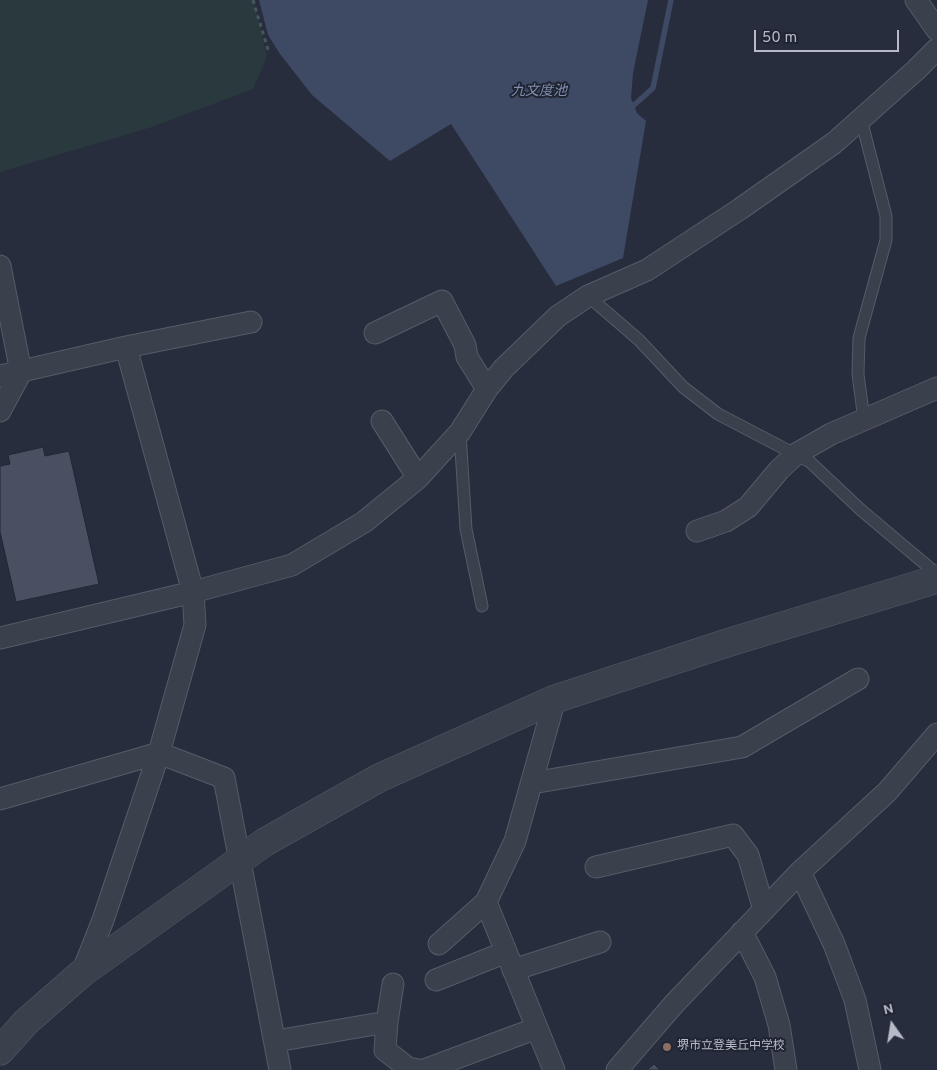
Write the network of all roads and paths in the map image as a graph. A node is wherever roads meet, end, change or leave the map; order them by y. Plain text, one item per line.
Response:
1 (253, 0) edge
2 (916, 0) edge
3 (937, 30) edge
4 (936, 52) edge
5 (269, 53) dead end
6 (861, 119) junction
7 (1, 271) edge
8 (588, 296) junction
9 (251, 322) dead end
10 (374, 333) dead end
11 (126, 347) junction
12 (21, 372) junction
13 (0, 376) edge
14 (937, 388) edge
15 (487, 389) junction
16 (0, 411) edge
17 (864, 420) junction
18 (382, 421) dead end
19 (460, 432) junction
20 (796, 454) junction
21 (418, 478) junction
22 (697, 531) dead end
23 (937, 574) edge
24 (937, 579) edge
25 (193, 592) junction
26 (482, 606) dead end
27 (0, 638) edge
28 (858, 679) dead end
29 (555, 699) junction
30 (937, 734) edge
31 (160, 753) junction
32 (532, 783) junction
33 (0, 799) edge
34 (240, 860) junction
35 (596, 867) dead end
36 (800, 872) junction
37 (486, 902) junction
38 (764, 910) junction
39 (742, 932) junction
40 (600, 942) dead end
41 (439, 944) dead end
42 (510, 961) junction
43 (82, 973) junction
44 (436, 980) dead end
45 (393, 984) dead end
46 (387, 1022) junction
47 (537, 1028) junction
48 (276, 1041) junction
49 (0, 1051) edge
50 (470, 1062) edge
51 (280, 1070) edge
52 (419, 1070) edge
53 (424, 1070) edge
54 (554, 1070) edge
55 (617, 1070) edge
56 (786, 1070) edge
57 (870, 1070) edge

1 - 5 path
2 - 3 street
4 - 6 street
6 - 8 street
6 - 17 lane
7 - 12 street
8 - 15 street
8 - 20 lane
9 - 11 street
10 - 15 street
11 - 12 street
11 - 25 street
12 - 13 street
12 - 16 street
14 - 17 street
15 - 19 street
17 - 20 street
18 - 21 street
19 - 21 street
19 - 26 lane
20 - 22 street
20 - 23 lane
21 - 25 street
24 - 29 street
25 - 27 street
25 - 31 street
28 - 32 street
29 - 32 street
29 - 34 street
30 - 36 street
31 - 33 street
31 - 34 street
31 - 43 street
32 - 37 street
34 - 43 street
34 - 48 street
35 - 38 street
36 - 38 street
36 - 57 street
37 - 41 street
37 - 42 street
38 - 39 street
39 - 55 street
39 - 56 street
40 - 42 street
42 - 44 street
42 - 47 street
43 - 49 street
45 - 46 street
46 - 48 street
46 - 52 street
47 - 50 street
47 - 54 street
48 - 51 street
50 - 53 street

